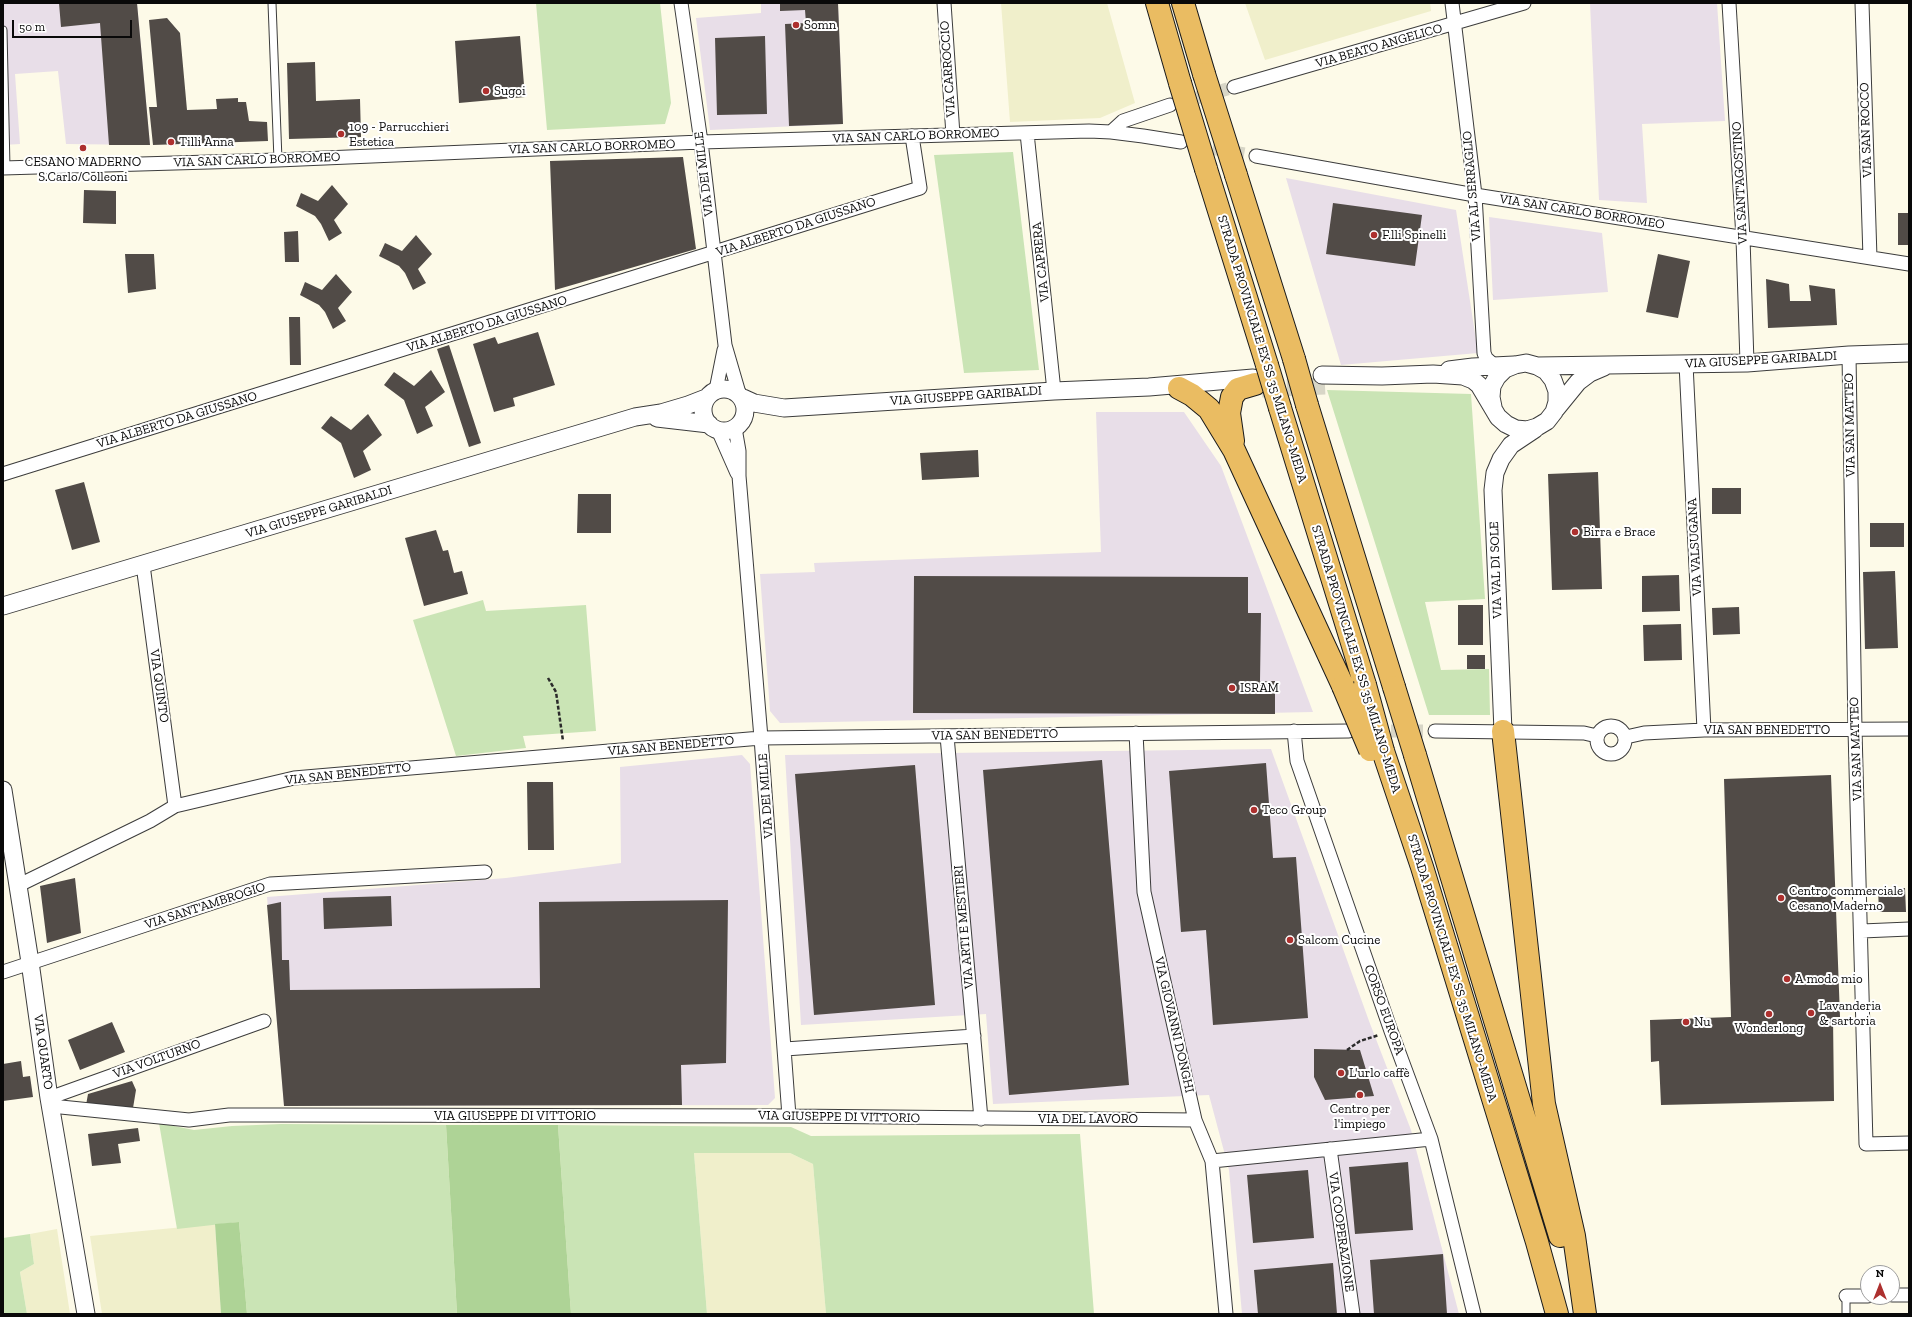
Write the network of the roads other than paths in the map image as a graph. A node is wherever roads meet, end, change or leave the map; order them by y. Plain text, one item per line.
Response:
1 (272, 3) edge
2 (681, 3) edge
3 (944, 3) edge
4 (1157, 3) edge
5 (1183, 3) edge
6 (1452, 3) edge
7 (1524, 3) edge
8 (1729, 3) edge
9 (1862, 3) edge
10 (1454, 24) junction
11 (3, 30) edge
12 (1234, 87) tunnel mouth
13 (1170, 105) tunnel mouth
14 (1111, 132) junction
15 (1027, 133) junction
16 (953, 135) junction
17 (912, 136) junction
18 (701, 142) junction
19 (1181, 142) tunnel mouth
20 (1256, 156) tunnel mouth
21 (278, 160) junction
22 (5, 168) edge
23 (1475, 195) junction
24 (1744, 238) junction
25 (713, 254) junction
26 (1870, 258) junction
27 (1909, 264) edge
28 (725, 345) junction
29 (1909, 353) edge
30 (1849, 355) junction
31 (1747, 363) junction
32 (1515, 364) junction
33 (1686, 364) junction
34 (1614, 365) junction
35 (1496, 366) junction
36 (1537, 366) junction
37 (1433, 374) junction
38 (1324, 380) tunnel mouth
39 (1253, 381) junction
40 (1149, 387) junction
41 (1179, 388) junction
42 (1054, 391) junction
43 (711, 394) junction
44 (741, 396) junction
45 (1493, 407) junction
46 (784, 408) junction
47 (1554, 412) junction
48 (635, 417) junction
49 (738, 426) junction
50 (713, 427) junction
51 (1537, 427) junction
52 (1234, 450) junction
53 (3, 474) edge
54 (739, 476) junction
55 (143, 566) junction
56 (3, 606) edge
57 (1909, 729) edge
58 (1704, 730) junction
59 (1855, 730) junction
60 (1294, 731) junction
61 (1349, 731) dead end
62 (1435, 731) tunnel mouth
63 (1503, 731) junction
64 (1136, 733) junction
65 (947, 736) junction
66 (1597, 736) junction
67 (1626, 737) junction
68 (761, 738) junction
69 (1376, 751) junction
70 (3, 790) edge
71 (175, 806) junction
72 (485, 872) dead end
73 (17, 886) junction
74 (1909, 929) edge
75 (1862, 931) junction
76 (30, 962) junction
77 (3, 972) edge
78 (264, 1021) dead end
79 (974, 1036) junction
80 (785, 1049) junction
81 (50, 1102) junction
82 (789, 1116) junction
83 (981, 1119) junction
84 (1195, 1120) junction
85 (1431, 1139) junction
86 (1909, 1143) edge
87 (1330, 1149) junction
88 (1212, 1161) junction
89 (1846, 1296) joint
90 (1860, 1296) edge
91 (86, 1314) edge
92 (1226, 1314) edge
93 (1353, 1314) edge
94 (1474, 1314) edge
95 (1557, 1314) edge
96 (1584, 1314) edge
97 (1846, 1314) edge

1 - 21 lane
2 - 18 street, VIA DEI MILLE
3 - 16 street, VIA CARROCCIO
4 - 39 highway, STRADA PROVINCIALE EX SS 35 MILANO-MEDA, bridge
5 - 96 highway, STRADA PROVINCIALE EX SS 35 MILANO-MEDA, bridge
6 - 10 street, VIA AL SERRAGLIO
7 - 10 street, VIA BEATO ANGELICO
8 - 24 street, VIA SANT'AGOSTINO
9 - 26 street, VIA SAN ROCCO
10 - 12 street, VIA BEATO ANGELICO
10 - 23 street, VIA AL SERRAGLIO
11 - 22 lane
13 - 14 street
14 - 15 street, VIA SAN CARLO BORROMEO
14 - 19 street, VIA SAN CARLO BORROMEO
15 - 16 street, VIA SAN CARLO BORROMEO
15 - 42 street, VIA CAPRERA
16 - 17 street, VIA SAN CARLO BORROMEO
17 - 18 street, VIA SAN CARLO BORROMEO
17 - 25 street, VIA ALBERTO DA GIUSSANO
18 - 21 street, VIA SAN CARLO BORROMEO
18 - 25 street, VIA DEI MILLE
20 - 23 street, VIA SAN CARLO BORROMEO
21 - 22 street, VIA SAN CARLO BORROMEO
23 - 24 street, VIA SAN CARLO BORROMEO
23 - 35 street, VIA AL SERRAGLIO
24 - 26 street, VIA SAN CARLO BORROMEO
24 - 31 street, VIA SANT'AGOSTINO
25 - 28 street, VIA DEI MILLE
25 - 53 street, VIA ALBERTO DA GIUSSANO
26 - 27 street, VIA SAN CARLO BORROMEO
28 - 43 street, VIA DEI MILLE
28 - 44 street, VIA DEI MILLE
29 - 30 street, VIA GIUSEPPE GARIBALDI
30 - 31 street, VIA GIUSEPPE GARIBALDI
30 - 59 street, VIA SAN MATTEO
31 - 33 street, VIA GIUSEPPE GARIBALDI
32 - 35 street
32 - 36 street
32 - 45 street
33 - 34 street, VIA GIUSEPPE GARIBALDI
33 - 58 street, VIA VALSUGANA
34 - 36 street, VIA GIUSEPPE GARIBALDI
34 - 47 street
35 - 37 street
36 - 47 street
37 - 38 street
37 - 45 street
39 - 40 street, VIA GIUSEPPE GARIBALDI
39 - 41 street, VIA GIUSEPPE GARIBALDI
39 - 52 highway
39 - 69 highway, STRADA PROVINCIALE EX SS 35 MILANO-MEDA, bridge
40 - 41 street, VIA GIUSEPPE GARIBALDI
40 - 42 street, VIA GIUSEPPE GARIBALDI
41 - 52 highway
42 - 46 street, VIA GIUSEPPE GARIBALDI
43 - 44 street
43 - 48 street, VIA GIUSEPPE GARIBALDI
43 - 50 street
44 - 46 street, VIA GIUSEPPE GARIBALDI
44 - 49 street
45 - 51 street
46 - 49 street, VIA GIUSEPPE GARIBALDI
47 - 51 street
48 - 50 street, VIA GIUSEPPE GARIBALDI
48 - 55 street, VIA GIUSEPPE GARIBALDI
49 - 50 street
49 - 54 street, VIA DEI MILLE
50 - 54 street, VIA DEI MILLE
51 - 63 street, VIA VAL DI SOLE
52 - 69 highway, bridge
54 - 68 street, VIA DEI MILLE
55 - 56 street, VIA GIUSEPPE GARIBALDI
55 - 71 street, VIA QUINTO
57 - 59 street, VIA SAN BENEDETTO
58 - 59 street, VIA SAN BENEDETTO
58 - 67 street, VIA SAN BENEDETTO
59 - 75 street, VIA SAN MATTEO
60 - 61 street, VIA SAN BENEDETTO
60 - 64 street, VIA SAN BENEDETTO
60 - 85 street, CORSO EUROPA
62 - 63 street
63 - 66 street
63 - 96 highway
64 - 65 street, VIA SAN BENEDETTO
64 - 84 street, VIA GIOVANNI DONGHI
65 - 68 street, VIA SAN BENEDETTO
65 - 79 street, VIA ARTI E MESTIERI
66 - 67 street
66 - 67 street
68 - 71 street, VIA SAN BENEDETTO
68 - 80 street, VIA DEI MILLE
69 - 95 highway, STRADA PROVINCIALE EX SS 35 MILANO-MEDA
70 - 73 street, VIA QUARTO
71 - 73 street, VIA SAN BENEDETTO
72 - 76 street, VIA SANT'AMBROGIO
73 - 76 street, VIA QUARTO
74 - 75 street
75 - 86 street, VIA SAN MATTEO
76 - 77 street, VIA SANT'AMBROGIO
76 - 81 street, VIA QUARTO
78 - 81 street, VIA VOLTURNO
79 - 80 street
79 - 83 street, VIA ARTI E MESTIERI
80 - 82 street, VIA DEI MILLE
81 - 82 street, VIA GIUSEPPE DI VITTORIO
81 - 91 street, VIA QUARTO
82 - 83 street, VIA GIUSEPPE DI VITTORIO
83 - 84 street, VIA DEL LAVORO
84 - 88 street, VIA GIOVANNI DONGHI
85 - 87 street
85 - 94 street, CORSO EUROPA
87 - 88 street
87 - 93 street, VIA COOPERAZIONE
88 - 92 street, VIA GIOVANNI DONGHI
89 - 90 street
89 - 97 lane

